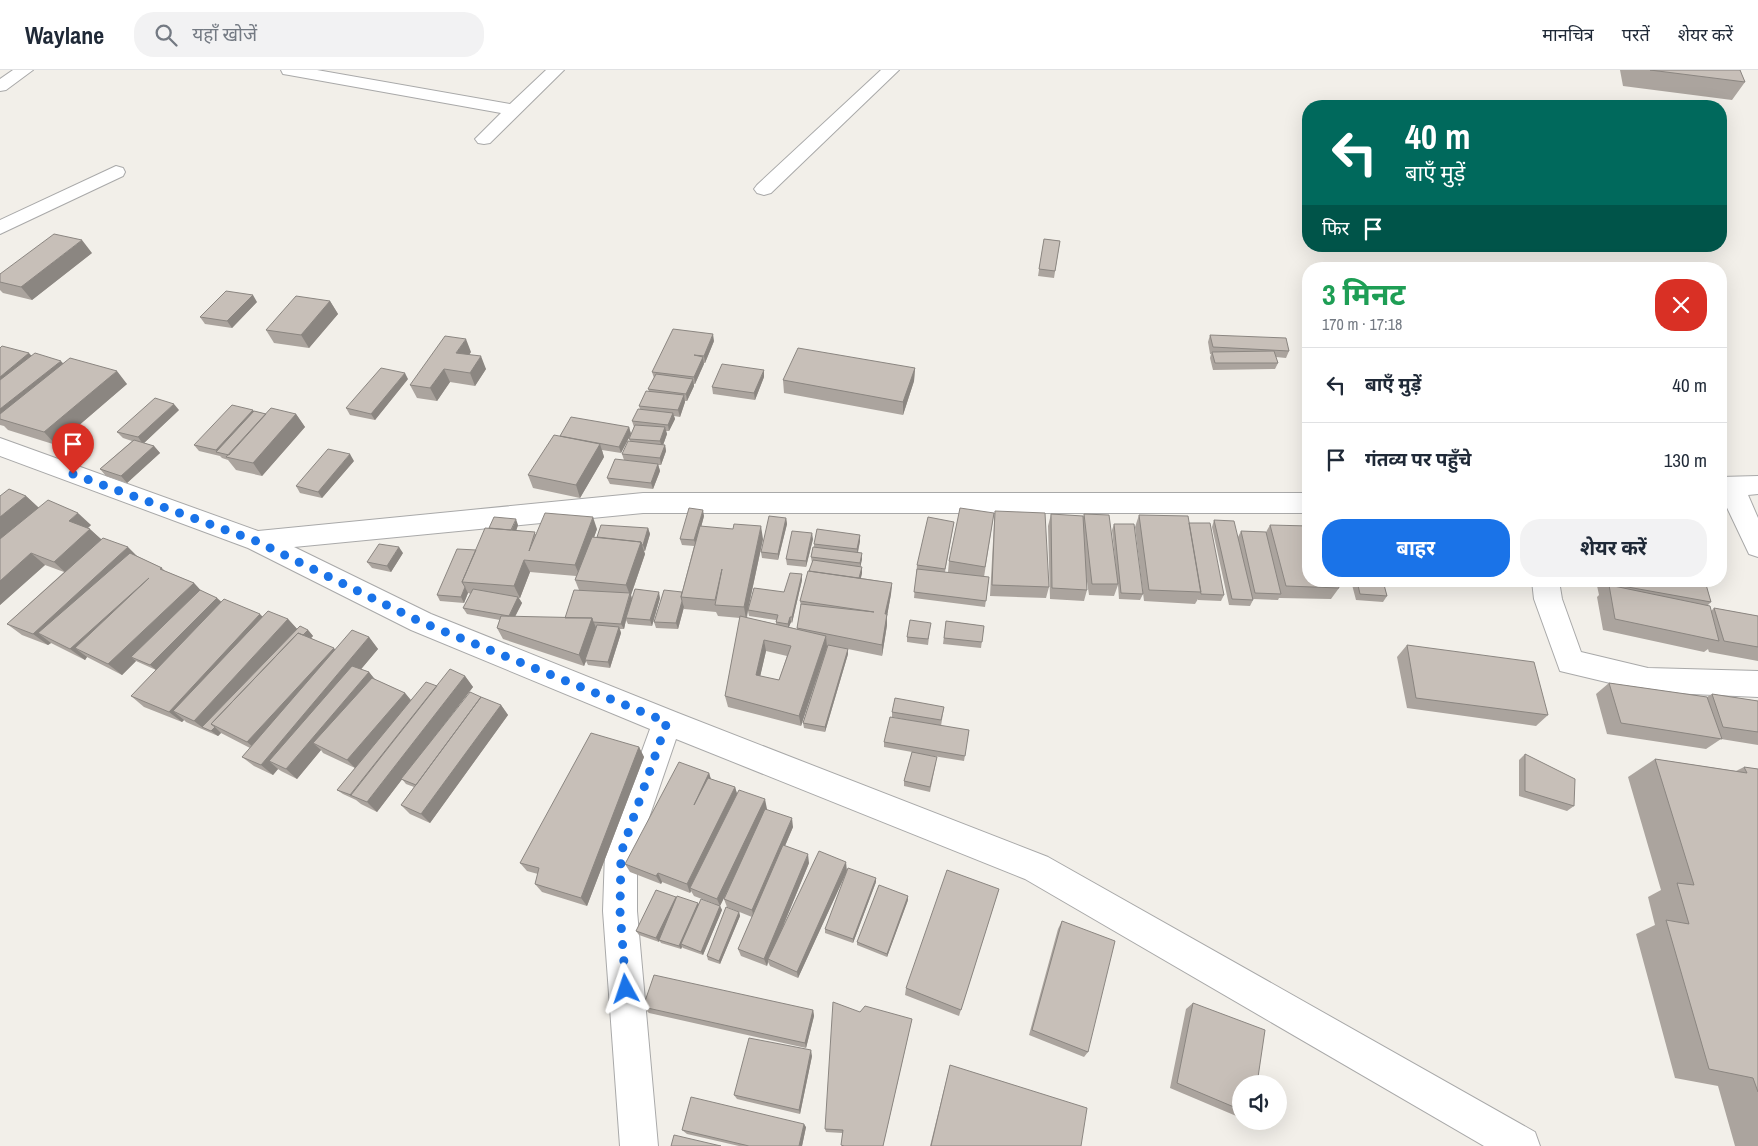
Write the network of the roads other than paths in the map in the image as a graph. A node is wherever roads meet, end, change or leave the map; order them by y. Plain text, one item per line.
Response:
1 (25, 70) edge
2 (289, 70) edge
3 (556, 70) edge
4 (891, 70) edge
5 (324, 73) edge
6 (0, 86) edge
7 (514, 110) junction
8 (484, 139) dead end
9 (116, 172) dead end
10 (764, 188) dead end
11 (0, 228) edge
12 (0, 447) edge
13 (1727, 485) edge
14 (1758, 485) edge
15 (1727, 487) edge
16 (1302, 503) edge
17 (256, 541) junction
18 (1758, 546) edge
19 (1545, 587) edge
20 (1758, 684) edge
21 (667, 722) junction
22 (639, 1146) edge
23 (1521, 1146) edge

1 - 6 street
2 - 5 street
3 - 7 street
4 - 10 street
5 - 7 street
7 - 8 street
9 - 11 street
12 - 17 street
13 - 14 street
15 - 18 street
16 - 17 street
17 - 21 street
19 - 20 street
21 - 22 street
21 - 23 street

